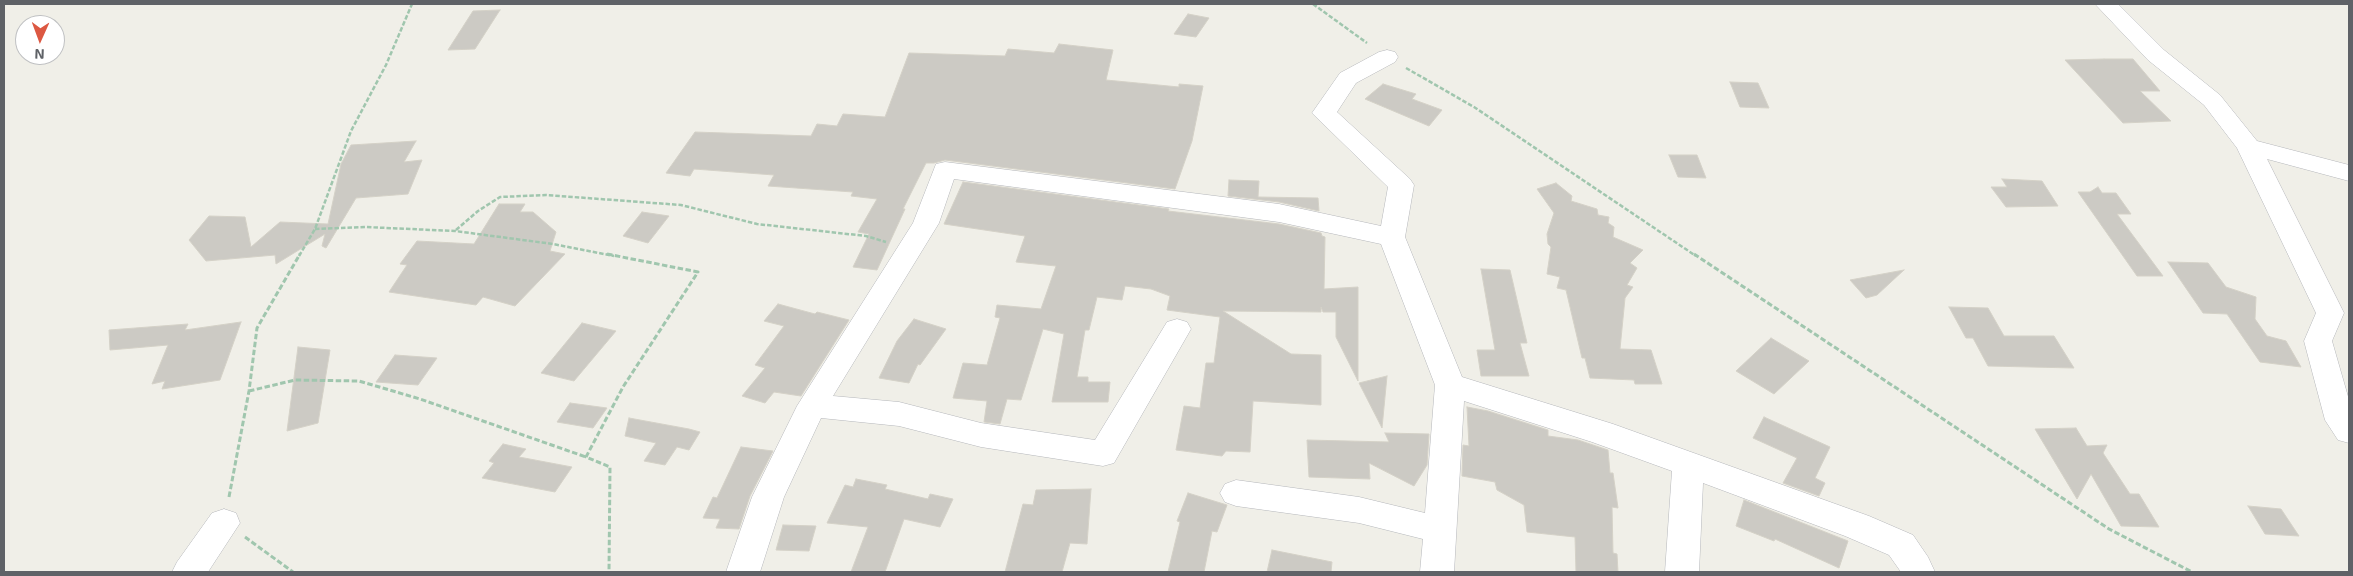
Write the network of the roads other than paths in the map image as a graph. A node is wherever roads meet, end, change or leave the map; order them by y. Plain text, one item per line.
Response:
1 (2106, 4) edge
2 (1387, 57) road end
3 (2248, 146) junction
4 (2349, 174) edge
5 (1392, 237) junction
6 (1177, 329) dead end
7 (1450, 385) junction
8 (812, 406) junction
9 (2349, 431) edge
10 (1688, 466) junction
11 (1236, 492) dead end
12 (224, 523) road end
13 (1440, 530) junction
14 (189, 572) edge
15 (743, 572) edge
16 (1437, 572) edge
17 (1682, 572) edge
18 (1918, 572) edge

1 - 3 street
2 - 5 street
3 - 4 street
3 - 9 street
5 - 7 street
5 - 8 street
6 - 8 street
7 - 10 street
7 - 13 street
8 - 15 street
10 - 17 street
10 - 18 street
11 - 13 street
12 - 14 street
13 - 16 street

